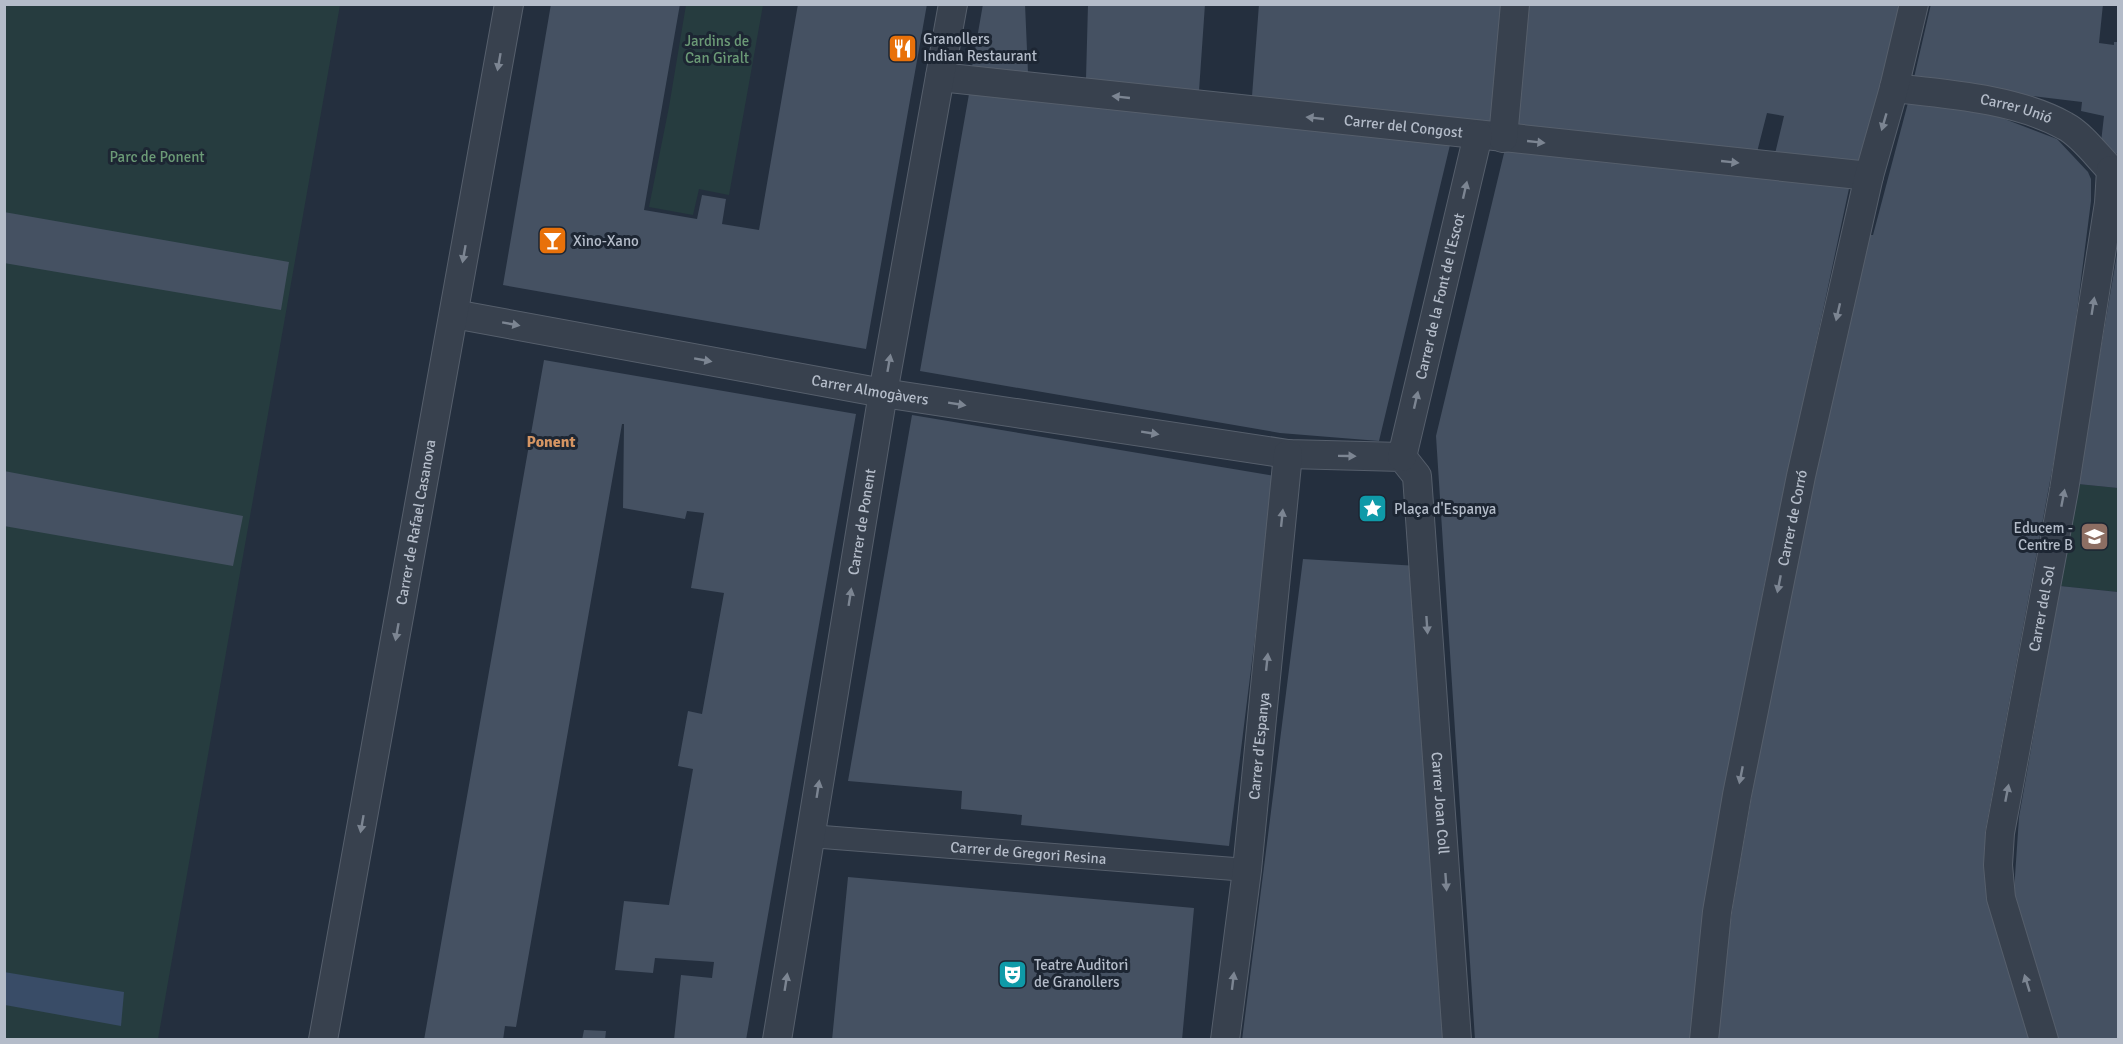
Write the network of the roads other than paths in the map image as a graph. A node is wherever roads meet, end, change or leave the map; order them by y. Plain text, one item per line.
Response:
1 (509, 4) edge
2 (953, 4) edge
3 (1515, 4) edge
4 (1914, 4) edge
5 (940, 77) junction
6 (1894, 88) junction
7 (1491, 137) junction
8 (2115, 170) edge
9 (1869, 176) junction
10 (454, 314) junction
11 (884, 393) junction
12 (1288, 454) junction
13 (1402, 457) junction
14 (810, 836) junction
15 (1247, 870) junction
16 (323, 1040) edge
17 (777, 1040) edge
18 (1225, 1040) edge
19 (1457, 1040) edge
20 (1704, 1040) edge
21 (2044, 1040) edge

1 -> 10 street, Carrer de Rafael Casanova
2 - 5 street, Carrer de Ponent
3 - 7 street, Carrer de la Font de l'Escot
4 - 6 street, Carrer de Corró
7 -> 5 street, Carrer del Congost
11 -> 5 street, Carrer de Ponent
6 - 8 street, Carrer Unió
6 -> 9 street, Carrer de Corró
7 -> 9 street, Carrer del Congost
13 -> 7 street, Carrer de la Font de l'Escot
21 -> 8 street, Carrer del Sol
9 -> 20 street, Carrer de Corró
10 -> 11 street, Carrer Almogàvers
10 -> 16 street, Carrer de Rafael Casanova
11 -> 12 street, Carrer Almogàvers
14 -> 11 street, Carrer de Ponent
12 -> 13 street
15 -> 12 street, Carrer d'Espanya
13 -> 19 street, Carrer Joan Coll
14 - 15 street, Carrer de Gregori Resina
17 -> 14 street, Carrer de Ponent
18 -> 15 street, Carrer d'Espanya

